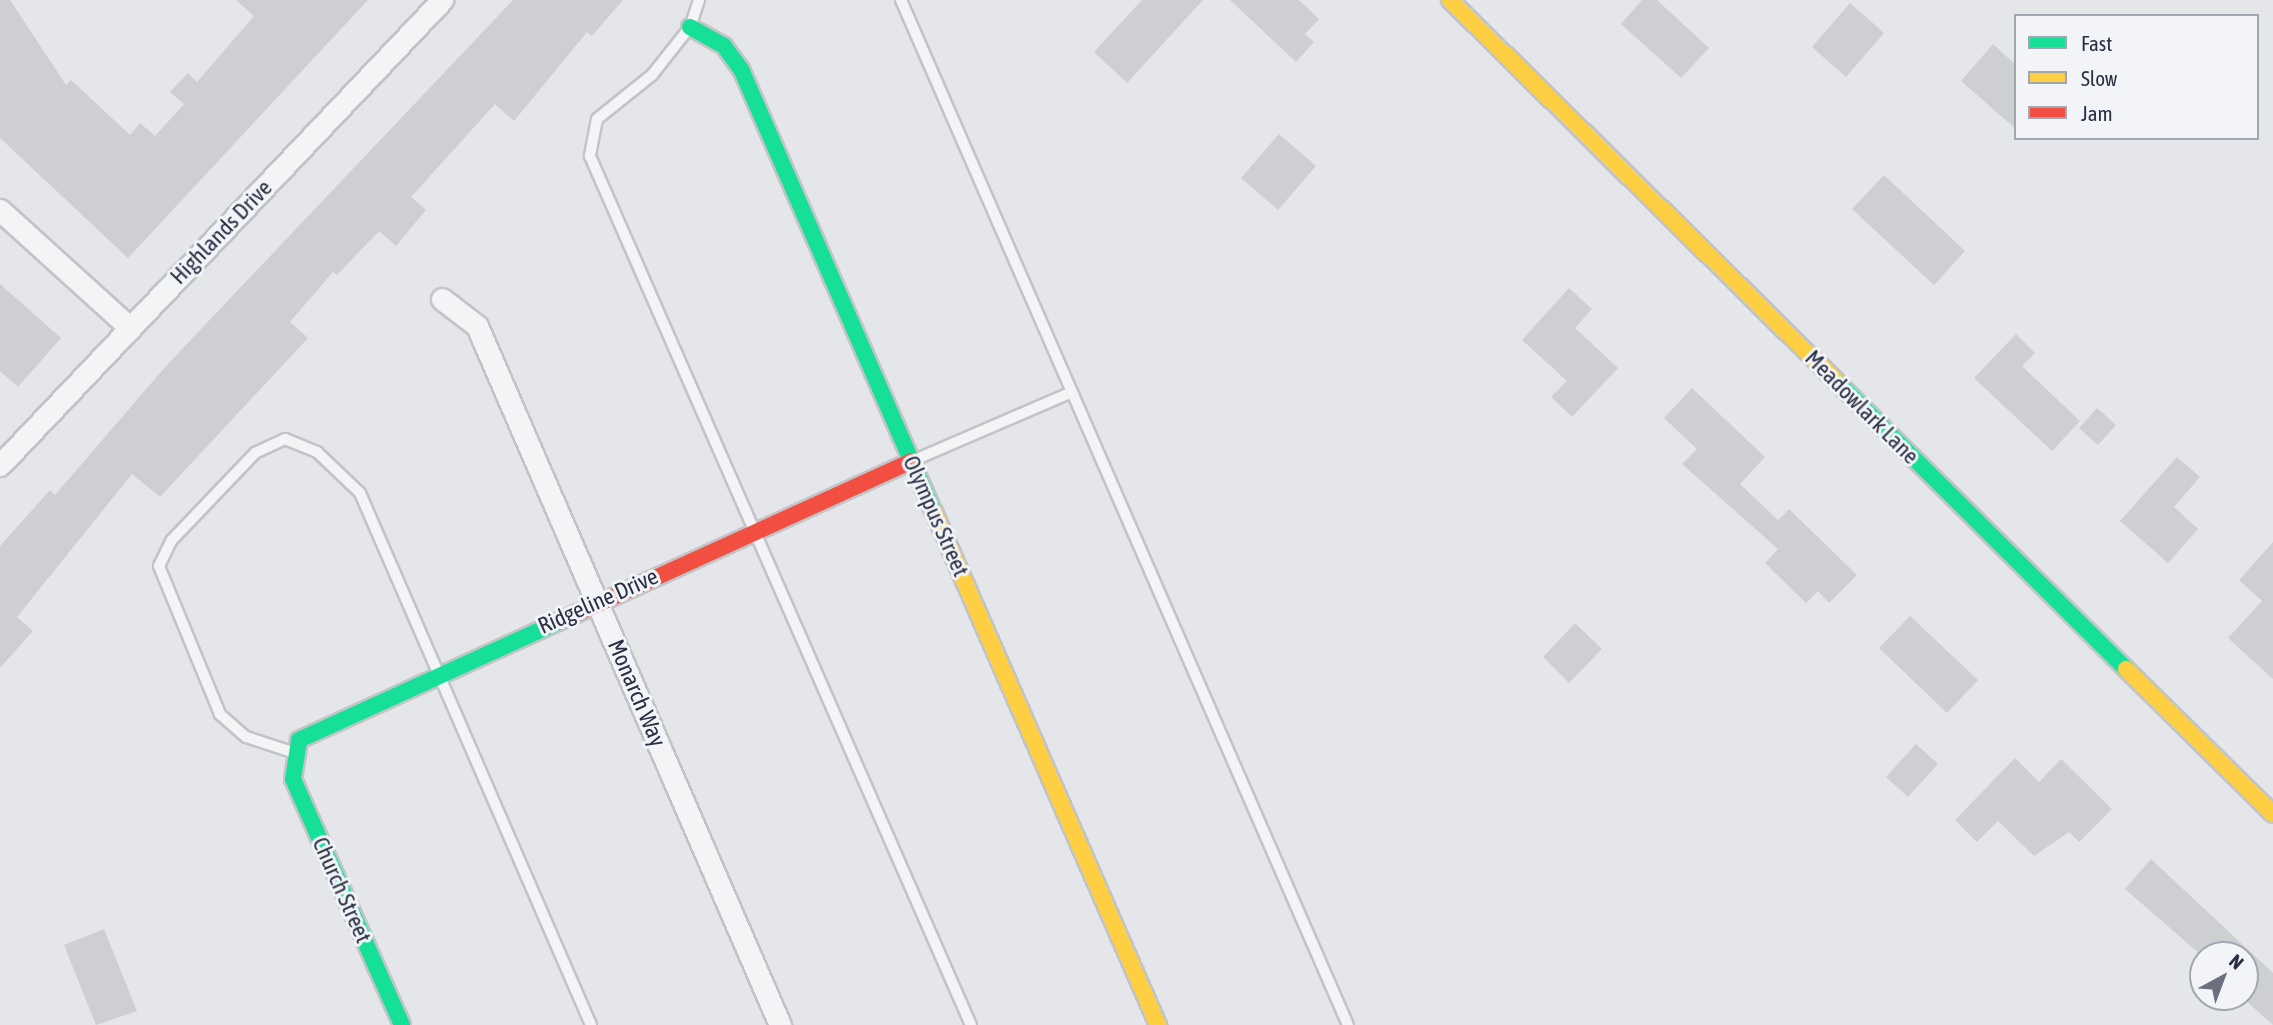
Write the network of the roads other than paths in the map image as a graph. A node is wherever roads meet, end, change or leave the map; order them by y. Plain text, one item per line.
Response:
1 (442, 0) edge
2 (699, 0) edge
3 (901, 0) edge
4 (1450, 0) edge
5 (690, 27) junction
6 (0, 210) edge
7 (442, 299) dead end
8 (130, 328) junction
9 (1072, 392) junction
10 (912, 461) junction
11 (0, 465) edge
12 (754, 531) junction
13 (597, 601) junction
14 (439, 672) junction
15 (292, 752) junction
16 (2273, 814) edge
17 (402, 1025) edge
18 (591, 1025) edge
19 (780, 1025) edge
20 (971, 1025) edge
21 (1158, 1025) edge
22 (1348, 1025) edge

1 - 8 street, Highlands Drive
2 - 5 lane
3 - 9 lane
4 - 16 street, Meadowlark Lane
5 - 10 street, Olympus Street
5 - 12 lane
6 - 8 street
7 - 13 street, Monarch Way
8 - 11 street, Highlands Drive
9 - 10 lane
9 - 22 lane
10 - 12 street, Ridgeline Drive
10 - 21 street, Olympus Street
12 - 13 street, Ridgeline Drive
12 - 20 lane
13 - 14 street, Ridgeline Drive
13 - 19 street, Monarch Way
14 - 15 street, Ridgeline Drive
14 - 15 lane
14 - 18 lane
15 - 17 street, Church Street

